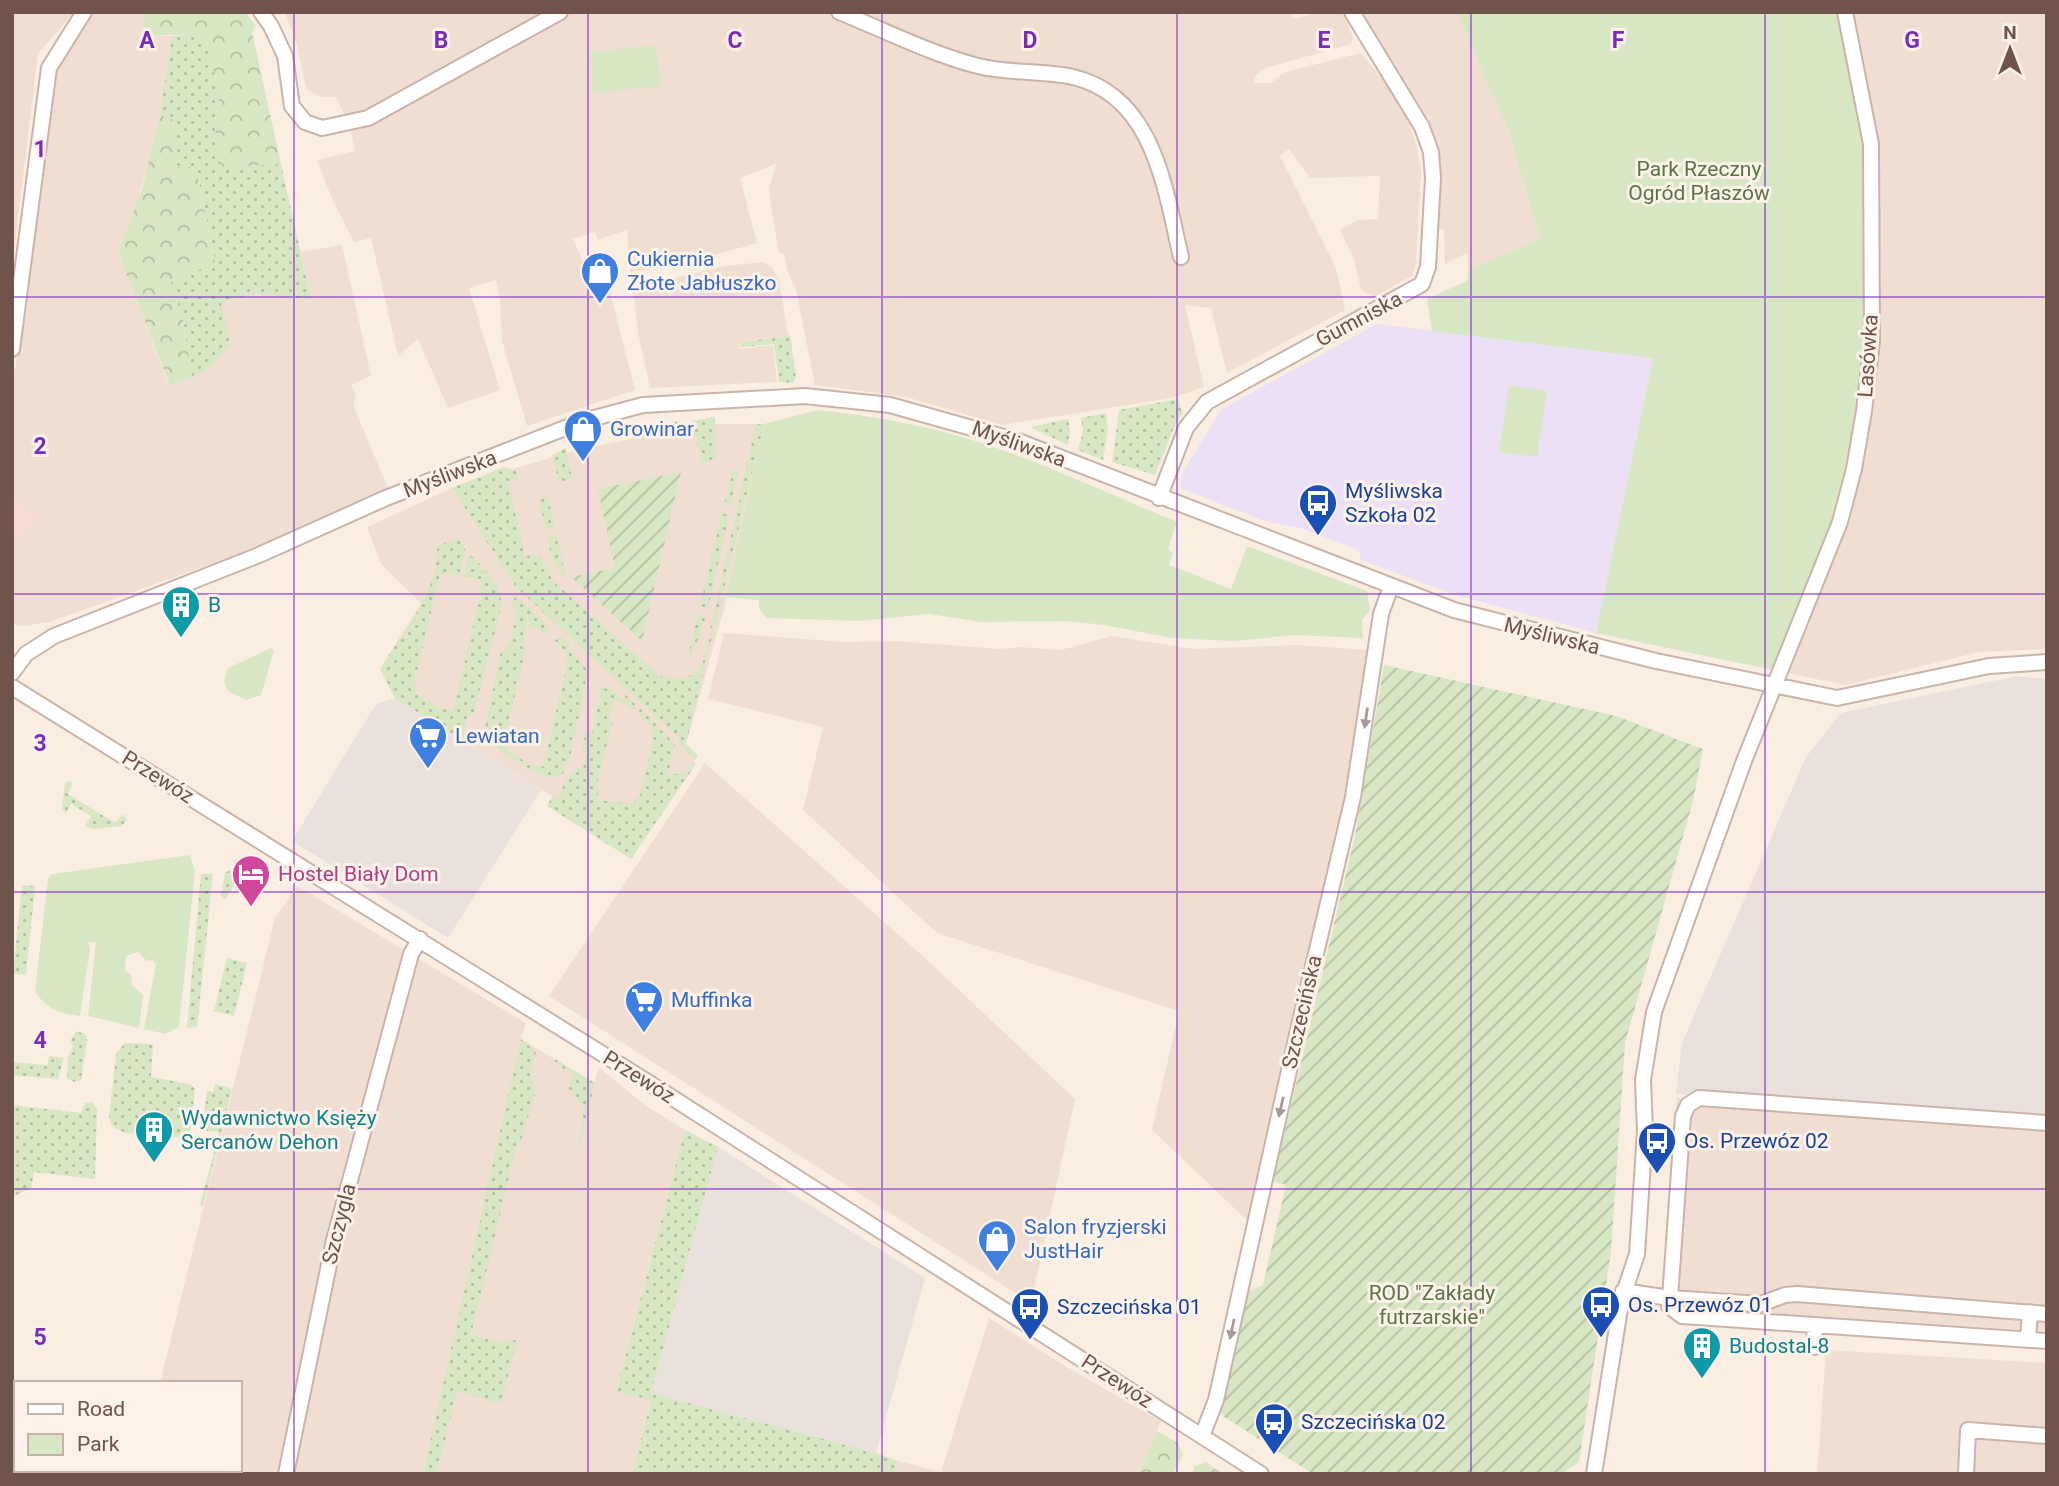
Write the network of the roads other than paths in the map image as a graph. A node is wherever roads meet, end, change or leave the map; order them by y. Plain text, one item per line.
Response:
1 (84, 12) edge
2 (261, 12) edge
3 (560, 12) edge
4 (839, 12) edge
5 (1352, 12) edge
6 (1845, 12) edge
7 (1181, 257) dead end
8 (12, 349) edge
9 (1159, 498) junction
10 (1391, 586) junction
11 (2047, 662) edge
12 (12, 673) edge
13 (1773, 685) junction
14 (12, 687) edge
15 (420, 939) junction
16 (2047, 1123) edge
17 (1623, 1291) junction
18 (1670, 1298) junction
19 (2030, 1312) junction
20 (2047, 1314) edge
21 (1815, 1325) junction
22 (2028, 1340) junction
23 (2047, 1341) edge
24 (1814, 1347) dead end
25 (1202, 1436) junction
26 (2047, 1436) edge
27 (286, 1474) edge
28 (1261, 1474) edge
29 (1594, 1474) edge
30 (1966, 1474) edge

1 - 8 street
2 - 3 street
4 - 7 street
5 - 9 street, Gumniska
6 - 13 street, Lasówka
9 - 10 street, Myśliwska
9 - 12 street, Myśliwska
10 - 13 street, Myśliwska
10 -> 25 street, Szczecińska
11 - 13 street, Myśliwska
13 - 17 street, Lasówka
14 - 15 street, Przewóz
15 - 25 street, Przewóz
15 - 27 street, Szczygla
16 - 18 street
17 - 18 street
17 - 29 street, Lasówka
18 - 19 street
18 - 21 street
19 - 20 street
19 - 22 street
21 - 22 street
21 - 24 street
22 - 23 street
25 - 28 street, Przewóz
26 - 30 street

